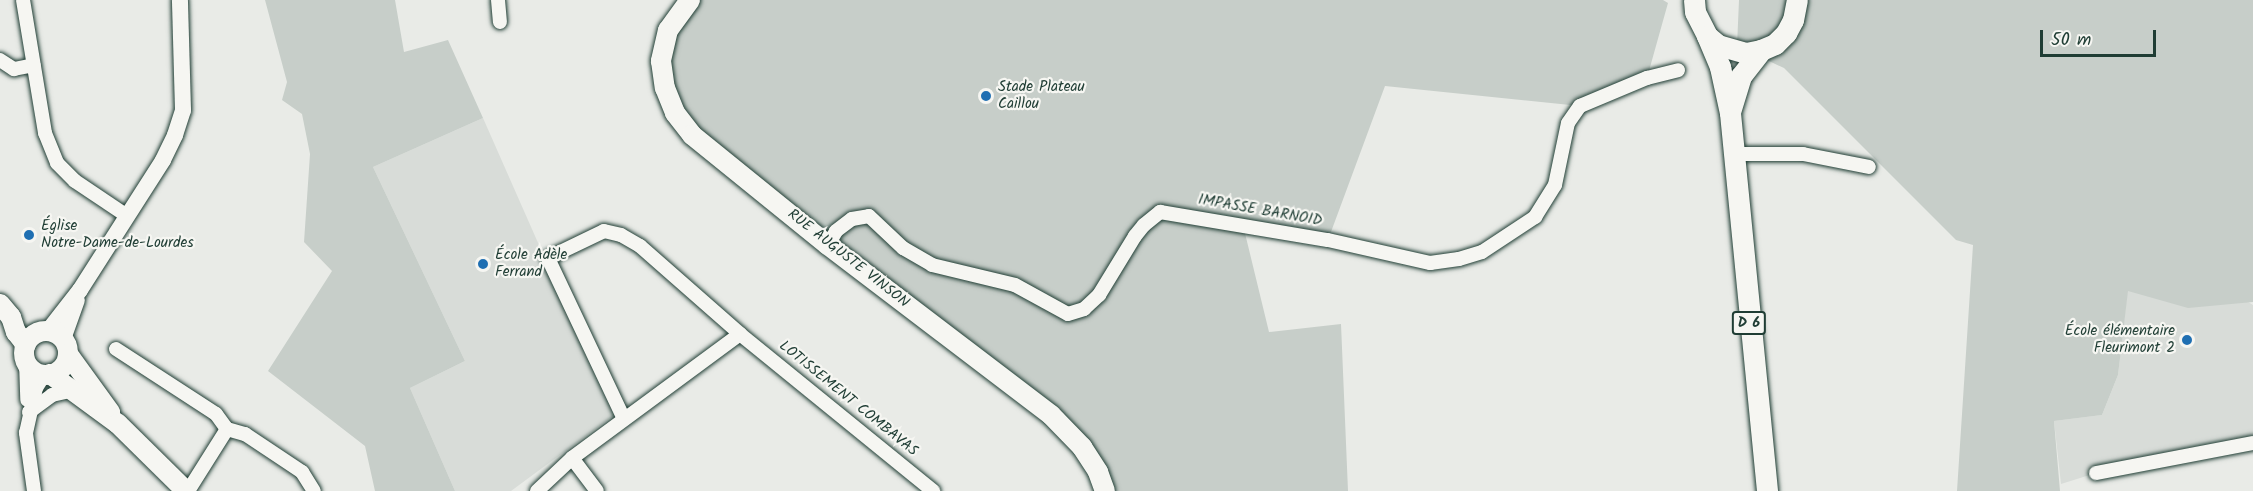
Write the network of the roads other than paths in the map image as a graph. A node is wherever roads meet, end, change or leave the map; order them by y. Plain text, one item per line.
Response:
1 (23, 0) edge
2 (180, 0) edge
3 (498, 0) edge
4 (690, 0) edge
5 (1797, 0) edge
6 (1691, 4) edge
7 (500, 21) dead end
8 (1707, 36) junction
9 (1761, 50) junction
10 (0, 60) edge
11 (34, 65) junction
12 (1678, 70) dead end
13 (1730, 112) junction
14 (1733, 154) junction
15 (1869, 167) dead end
16 (127, 216) junction
17 (828, 245) junction
18 (6, 310) edge
19 (740, 334) junction
20 (45, 344) junction
21 (116, 349) dead end
22 (47, 374) junction
23 (74, 390) junction
24 (29, 415) junction
25 (624, 419) junction
26 (118, 424) junction
27 (227, 429) junction
28 (2253, 442) edge
29 (572, 458) junction
30 (2096, 473) dead end
31 (34, 491) edge
32 (187, 491) edge
33 (314, 491) edge
34 (537, 491) edge
35 (597, 491) edge
36 (933, 491) edge
37 (1105, 491) edge
38 (1767, 491) edge

1 - 11 street
2 - 16 street
3 - 7 street
4 - 17 main road, RUE AUGUSTE VINSON
5 - 9 main road
6 - 8 main road
8 - 9 main road
8 - 13 main road, D 6
9 - 13 main road, D 6
10 - 11 street
11 - 16 street
12 - 17 street, IMPASSE BARNOID
13 - 14 main road, D 6
14 - 15 street
14 - 38 main road, D 6
16 - 20 street
17 - 37 main road, RUE AUGUSTE VINSON
18 - 20 main road
19 - 25 street
19 - 25 street, LOTISSEMENT COMBAVAS
19 - 36 street, LOTISSEMENT COMBAVAS
20 - 22 main road
20 - 22 main road
20 - 24 street
20 - 26 main road
21 - 27 street
22 - 23 main road
22 - 24 street
23 - 24 street
23 - 26 main road
24 - 31 street
25 - 29 street
26 - 32 main road
27 - 32 street
27 - 33 street
28 - 30 street
29 - 34 street
29 - 35 street

